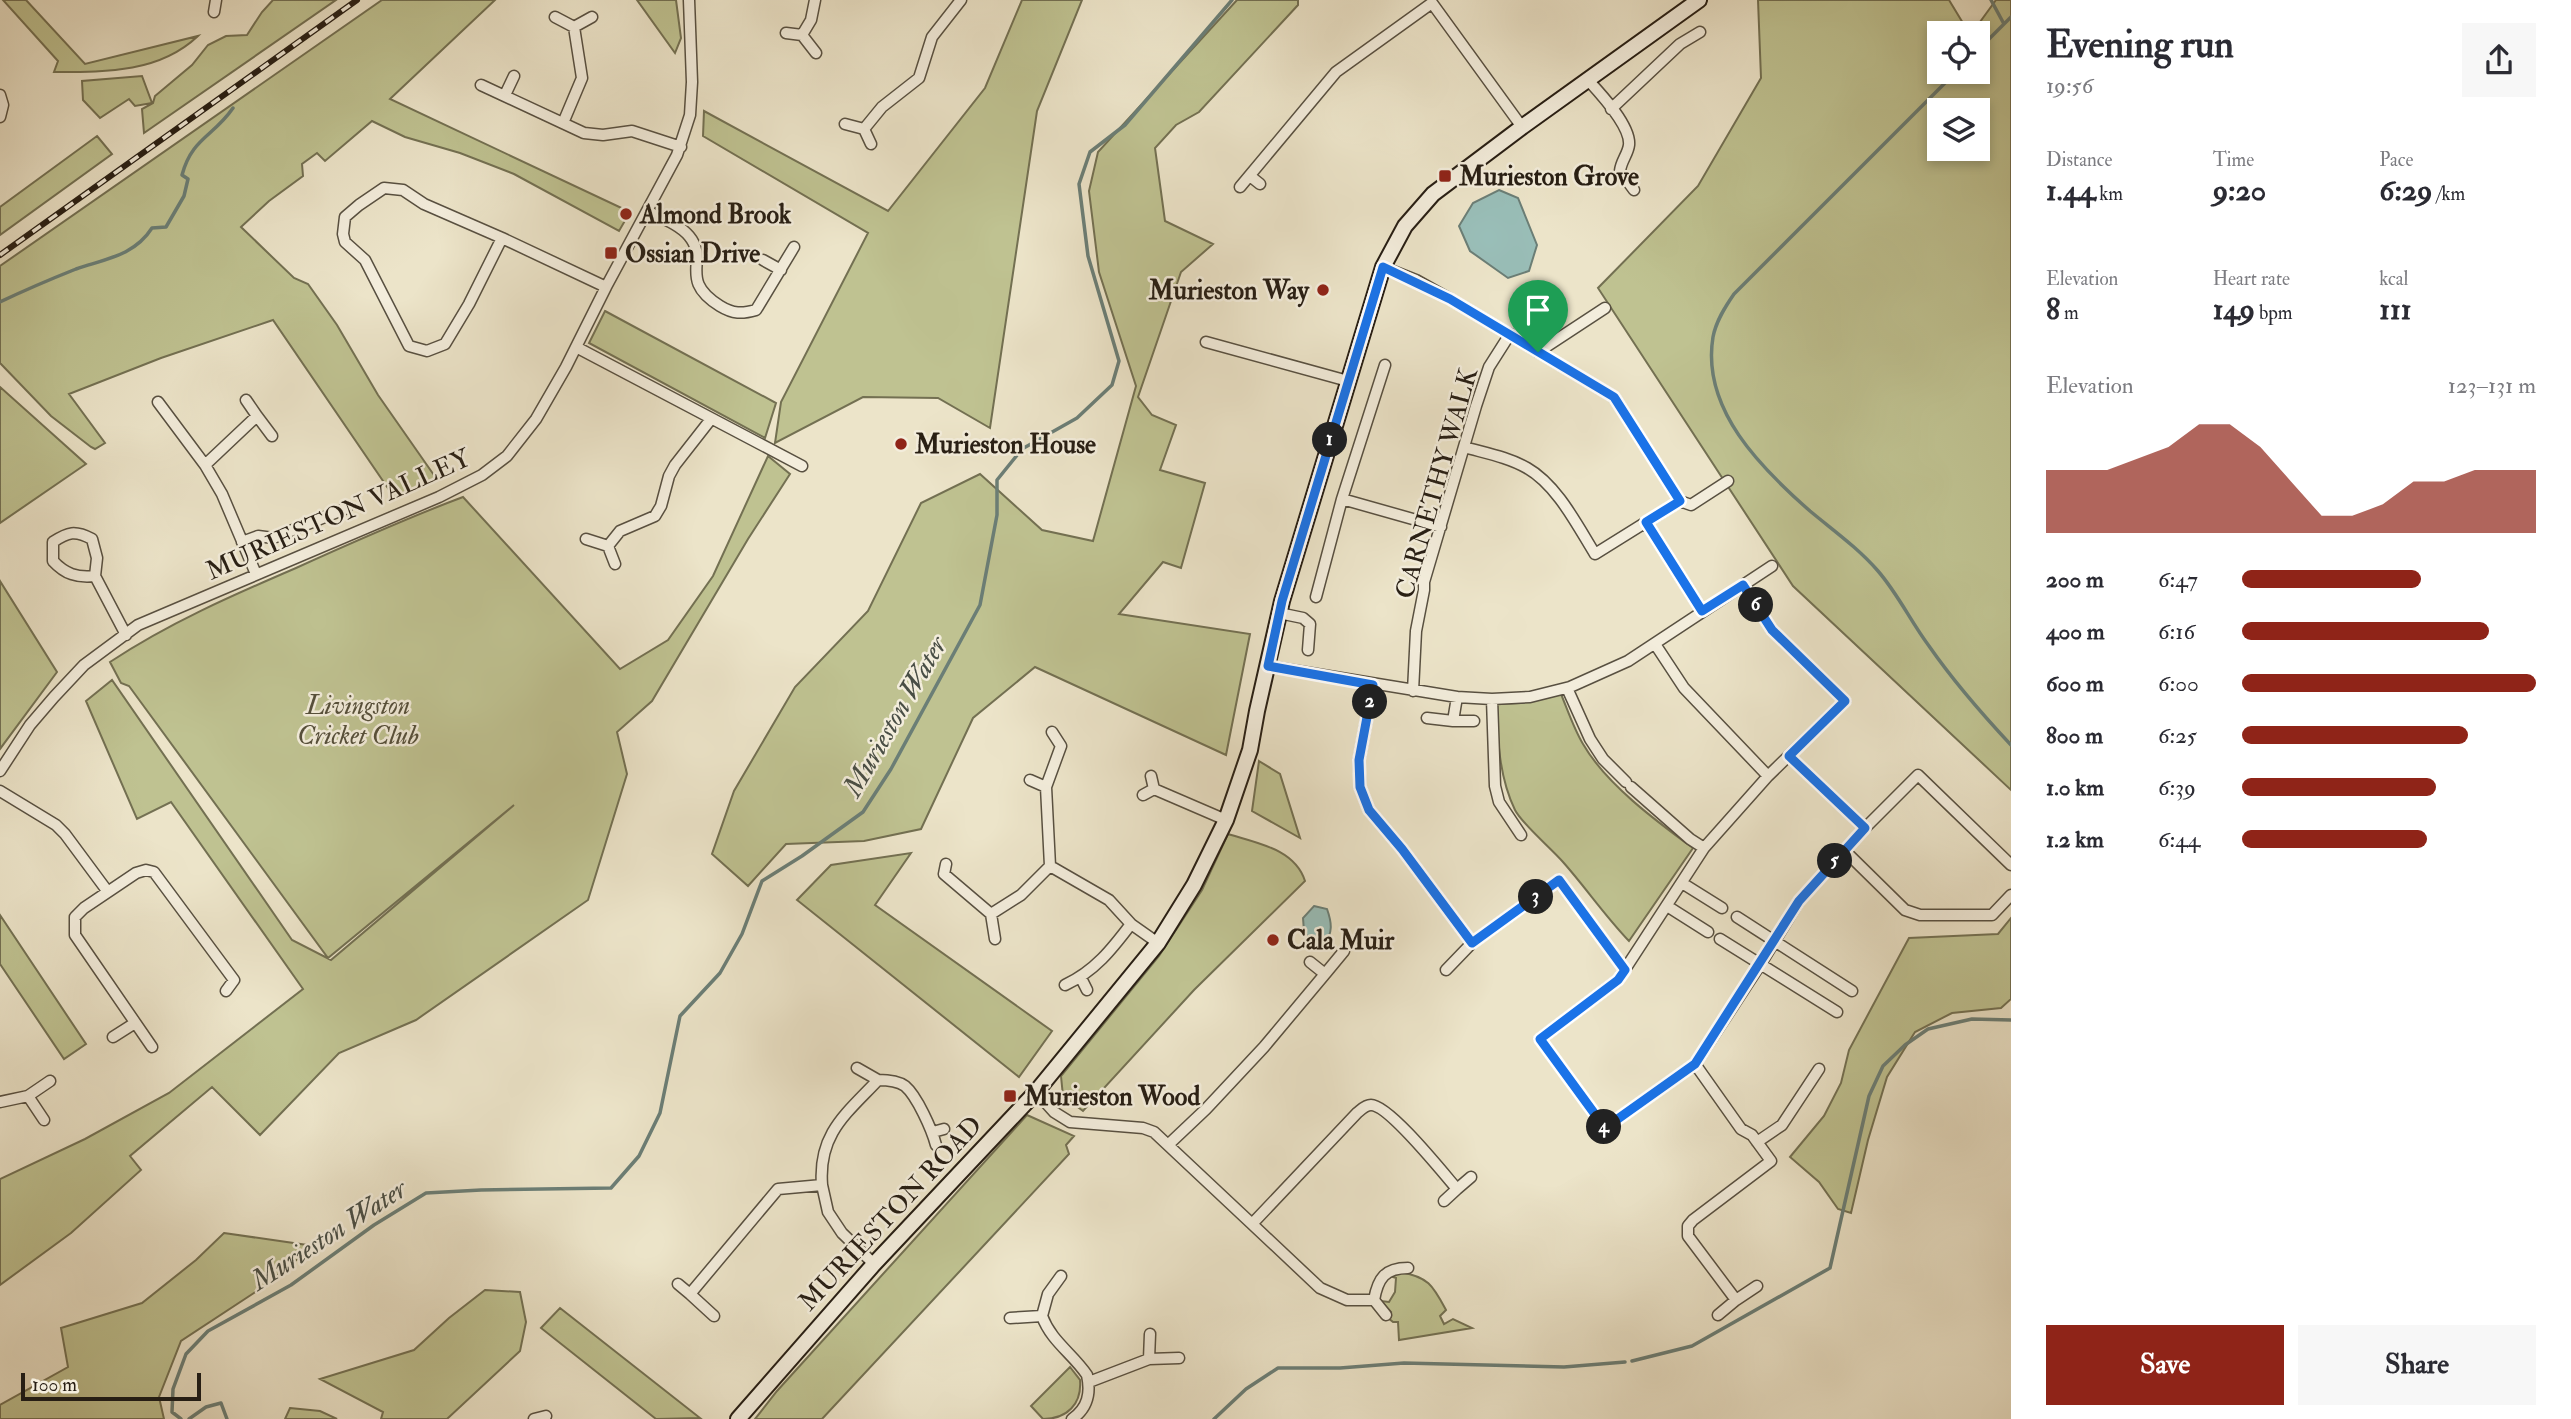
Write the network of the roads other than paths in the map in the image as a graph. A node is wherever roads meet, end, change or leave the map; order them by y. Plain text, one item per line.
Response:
1 (216, 0) edge
2 (689, 0) edge
3 (815, 0) edge
4 (961, 0) edge
5 (1699, 0) edge
6 (1433, 1) edge
7 (214, 12) dead end
8 (555, 17) dead end
9 (592, 17) dead end
10 (574, 27) junction
11 (1700, 32) dead end
12 (786, 33) dead end
13 (802, 35) junction
14 (816, 53) dead end
15 (514, 76) dead end
16 (1588, 80) junction
17 (481, 85) dead end
18 (0, 94) edge
19 (505, 96) junction
20 (1611, 109) junction
21 (0, 117) edge
22 (563, 123) junction
23 (845, 124) dead end
24 (1522, 127) junction
25 (864, 129) junction
26 (871, 144) dead end
27 (681, 147) junction
28 (1250, 176) junction
29 (1260, 184) dead end
30 (1240, 187) dead end
31 (1633, 190) dead end
32 (647, 211) junction
33 (502, 238) junction
34 (794, 247) dead end
35 (763, 260) dead end
36 (1383, 267) junction
37 (781, 270) junction
38 (606, 287) junction
39 (1605, 308) dead end
40 (1510, 334) junction
41 (1206, 342) dead end
42 (1219, 346) junction
43 (576, 347) junction
44 (1538, 352) junction
45 (1217, 357) dead end
46 (1385, 365) dead end
47 (1348, 381) junction
48 (246, 400) dead end
49 (158, 402) dead end
50 (257, 415) junction
51 (711, 419) junction
52 (272, 436) dead end
53 (1464, 447) junction
54 (205, 465) junction
55 (802, 466) dead end
56 (1728, 481) dead end
57 (1342, 499) junction
58 (1680, 501) junction
59 (347, 508) dead end
60 (1646, 522) junction
61 (1441, 527) junction
62 (586, 539) dead end
63 (242, 542) junction
64 (608, 546) junction
65 (615, 564) dead end
66 (1772, 566) dead end
67 (256, 574) junction
68 (95, 576) junction
69 (1743, 585) junction
70 (1317, 597) dead end
71 (1702, 611) junction
72 (1279, 613) junction
73 (126, 635) junction
74 (1655, 645) junction
75 (1308, 650) dead end
76 (1268, 666) junction
77 (1373, 685) junction
78 (1567, 688) junction
79 (1413, 691) junction
80 (1457, 697) junction
81 (1492, 699) junction
82 (1427, 718) dead end
83 (1453, 721) junction
84 (1474, 721) dead end
85 (1052, 732) dead end
86 (1789, 756) junction
87 (0, 771) edge
88 (1768, 775) junction
89 (1151, 776) dead end
90 (1030, 780) dead end
91 (1046, 788) junction
92 (1154, 789) junction
93 (0, 791) edge
94 (1143, 795) dead end
95 (1226, 820) junction
96 (1865, 828) junction
97 (1521, 835) dead end
98 (1704, 848) junction
99 (1845, 851) junction
100 (2011, 865) edge
101 (1050, 866) junction
102 (943, 872) dead end
103 (1682, 883) junction
104 (108, 892) junction
105 (2011, 895) edge
106 (1667, 906) junction
107 (1722, 908) dead end
108 (991, 914) junction
109 (1737, 917) dead end
110 (1131, 923) junction
111 (1708, 932) dead end
112 (995, 939) dead end
113 (1720, 939) dead end
114 (1775, 942) junction
115 (1158, 943) junction
116 (1472, 943) junction
117 (1344, 951) dead end
118 (1310, 962) dead end
119 (1760, 965) junction
120 (1625, 970) junction
121 (1446, 971) dead end
122 (1325, 974) junction
123 (1081, 978) junction
124 (1065, 985) dead end
125 (1087, 990) dead end
126 (1852, 991) dead end
127 (226, 992) dead end
128 (1837, 1012) dead end
129 (135, 1023) junction
130 (113, 1037) dead end
131 (152, 1047) dead end
132 (1695, 1064) junction
133 (857, 1068) dead end
134 (1819, 1069) dead end
135 (878, 1080) junction
136 (50, 1081) dead end
137 (1036, 1091) junction
138 (28, 1096) junction
139 (0, 1102) edge
140 (44, 1120) dead end
141 (944, 1129) dead end
142 (933, 1132) junction
143 (1757, 1142) junction
144 (1169, 1144) junction
145 (936, 1145) dead end
146 (1471, 1177) dead end
147 (822, 1185) junction
148 (1457, 1189) junction
149 (1444, 1201) dead end
150 (1252, 1224) junction
151 (874, 1264) junction
152 (1408, 1268) dead end
153 (1061, 1276) dead end
154 (678, 1284) dead end
155 (1757, 1286) dead end
156 (690, 1294) junction
157 (1374, 1300) junction
158 (1736, 1300) junction
159 (1718, 1314) dead end
160 (714, 1315) dead end
161 (1386, 1315) dead end
162 (1042, 1316) junction
163 (1010, 1318) dead end
164 (1150, 1334) dead end
165 (1180, 1358) dead end
166 (1149, 1359) junction
167 (1088, 1382) junction
168 (546, 1416) dead end
169 (534, 1419) edge
170 (738, 1419) edge
171 (1072, 1419) edge

1 - 7 street
2 - 27 street, MURIESTON VALLEY
3 - 13 street
4 - 25 street
5 - 16 street, MURIESTON ROAD
6 - 24 street
6 - 28 street
8 - 10 street
9 - 10 street
10 - 22 street
11 - 20 street
12 - 13 street
13 - 14 street
15 - 19 street
16 - 20 street
16 - 24 street, MURIESTON ROAD
17 - 19 street
18 - 21 street
19 - 22 street
20 - 31 street
22 - 27 street
23 - 25 street
24 - 36 street, MURIESTON ROAD
25 - 26 street
27 - 32 street, MURIESTON VALLEY
28 - 29 street
28 - 30 street
32 - 37 street
32 - 38 street, MURIESTON VALLEY
33 - 33 street
33 - 38 street
34 - 37 street
35 - 37 street
36 - 40 street
36 - 47 street, MURIESTON ROAD
38 - 43 street, MURIESTON VALLEY
39 - 44 street
40 - 44 street
40 - 53 street, CARNETHY WALK
41 - 42 street
42 - 45 street
42 - 47 street
43 - 51 street
43 - 67 street, MURIESTON VALLEY
44 - 58 street
46 - 57 street
47 - 72 street, MURIESTON ROAD
48 - 50 street
49 - 54 street
50 - 52 street
50 - 54 street
51 - 55 street
51 - 64 street
53 - 60 street
53 - 61 street, CARNETHY WALK
54 - 63 street
56 - 58 street
57 - 61 street
57 - 70 street
58 - 60 street
59 - 63 street
60 - 71 street
61 - 79 street, CARNETHY WALK
62 - 64 street
63 - 67 street
64 - 65 street
66 - 69 street
67 - 73 street, MURIESTON VALLEY
68 - 68 street
68 - 73 street
69 - 71 street
69 - 86 street
71 - 74 street
72 - 75 street
72 - 76 street, MURIESTON ROAD
73 - 87 street, MURIESTON VALLEY
74 - 78 street
74 - 88 street
76 - 77 street
76 - 95 street, MURIESTON ROAD
77 - 79 street
77 - 116 street
78 - 81 street
78 - 98 street
79 - 80 street
80 - 81 street
80 - 83 street
81 - 97 street
82 - 83 street
83 - 84 street
85 - 91 street
86 - 88 street
86 - 96 street
88 - 98 street
89 - 92 street
90 - 91 street
91 - 101 street
92 - 94 street
92 - 95 street
93 - 104 street
95 - 115 street, MURIESTON ROAD
96 - 99 street
96 - 100 street
98 - 103 street
99 - 105 street
99 - 114 street
101 - 108 street
101 - 110 street
102 - 108 street
103 - 106 street
103 - 107 street
104 - 127 street
104 - 129 street
106 - 111 street
106 - 120 street
108 - 112 street
109 - 114 street
110 - 115 street
110 - 123 street
113 - 119 street
114 - 119 street
114 - 126 street
115 - 137 street, MURIESTON ROAD
116 - 120 street
116 - 121 street
117 - 122 street
118 - 122 street
119 - 128 street
119 - 132 street
120 - 132 street
122 - 144 street
123 - 124 street
123 - 125 street
129 - 130 street
129 - 131 street
132 - 143 street
133 - 135 street
134 - 143 street
135 - 142 street
135 - 147 street
136 - 138 street
137 - 144 street
137 - 151 street, MURIESTON ROAD
138 - 139 street
138 - 140 street
141 - 142 street
142 - 145 street
143 - 158 street
144 - 150 street
146 - 148 street
147 - 151 street
147 - 156 street
148 - 149 street
148 - 150 street
150 - 157 street
151 - 170 street, MURIESTON ROAD
152 - 157 street
153 - 162 street
154 - 156 street
155 - 158 street
156 - 160 street
157 - 161 street
158 - 159 street
162 - 163 street
162 - 167 street
164 - 166 street
165 - 166 street
166 - 167 street
167 - 171 street
168 - 169 street

